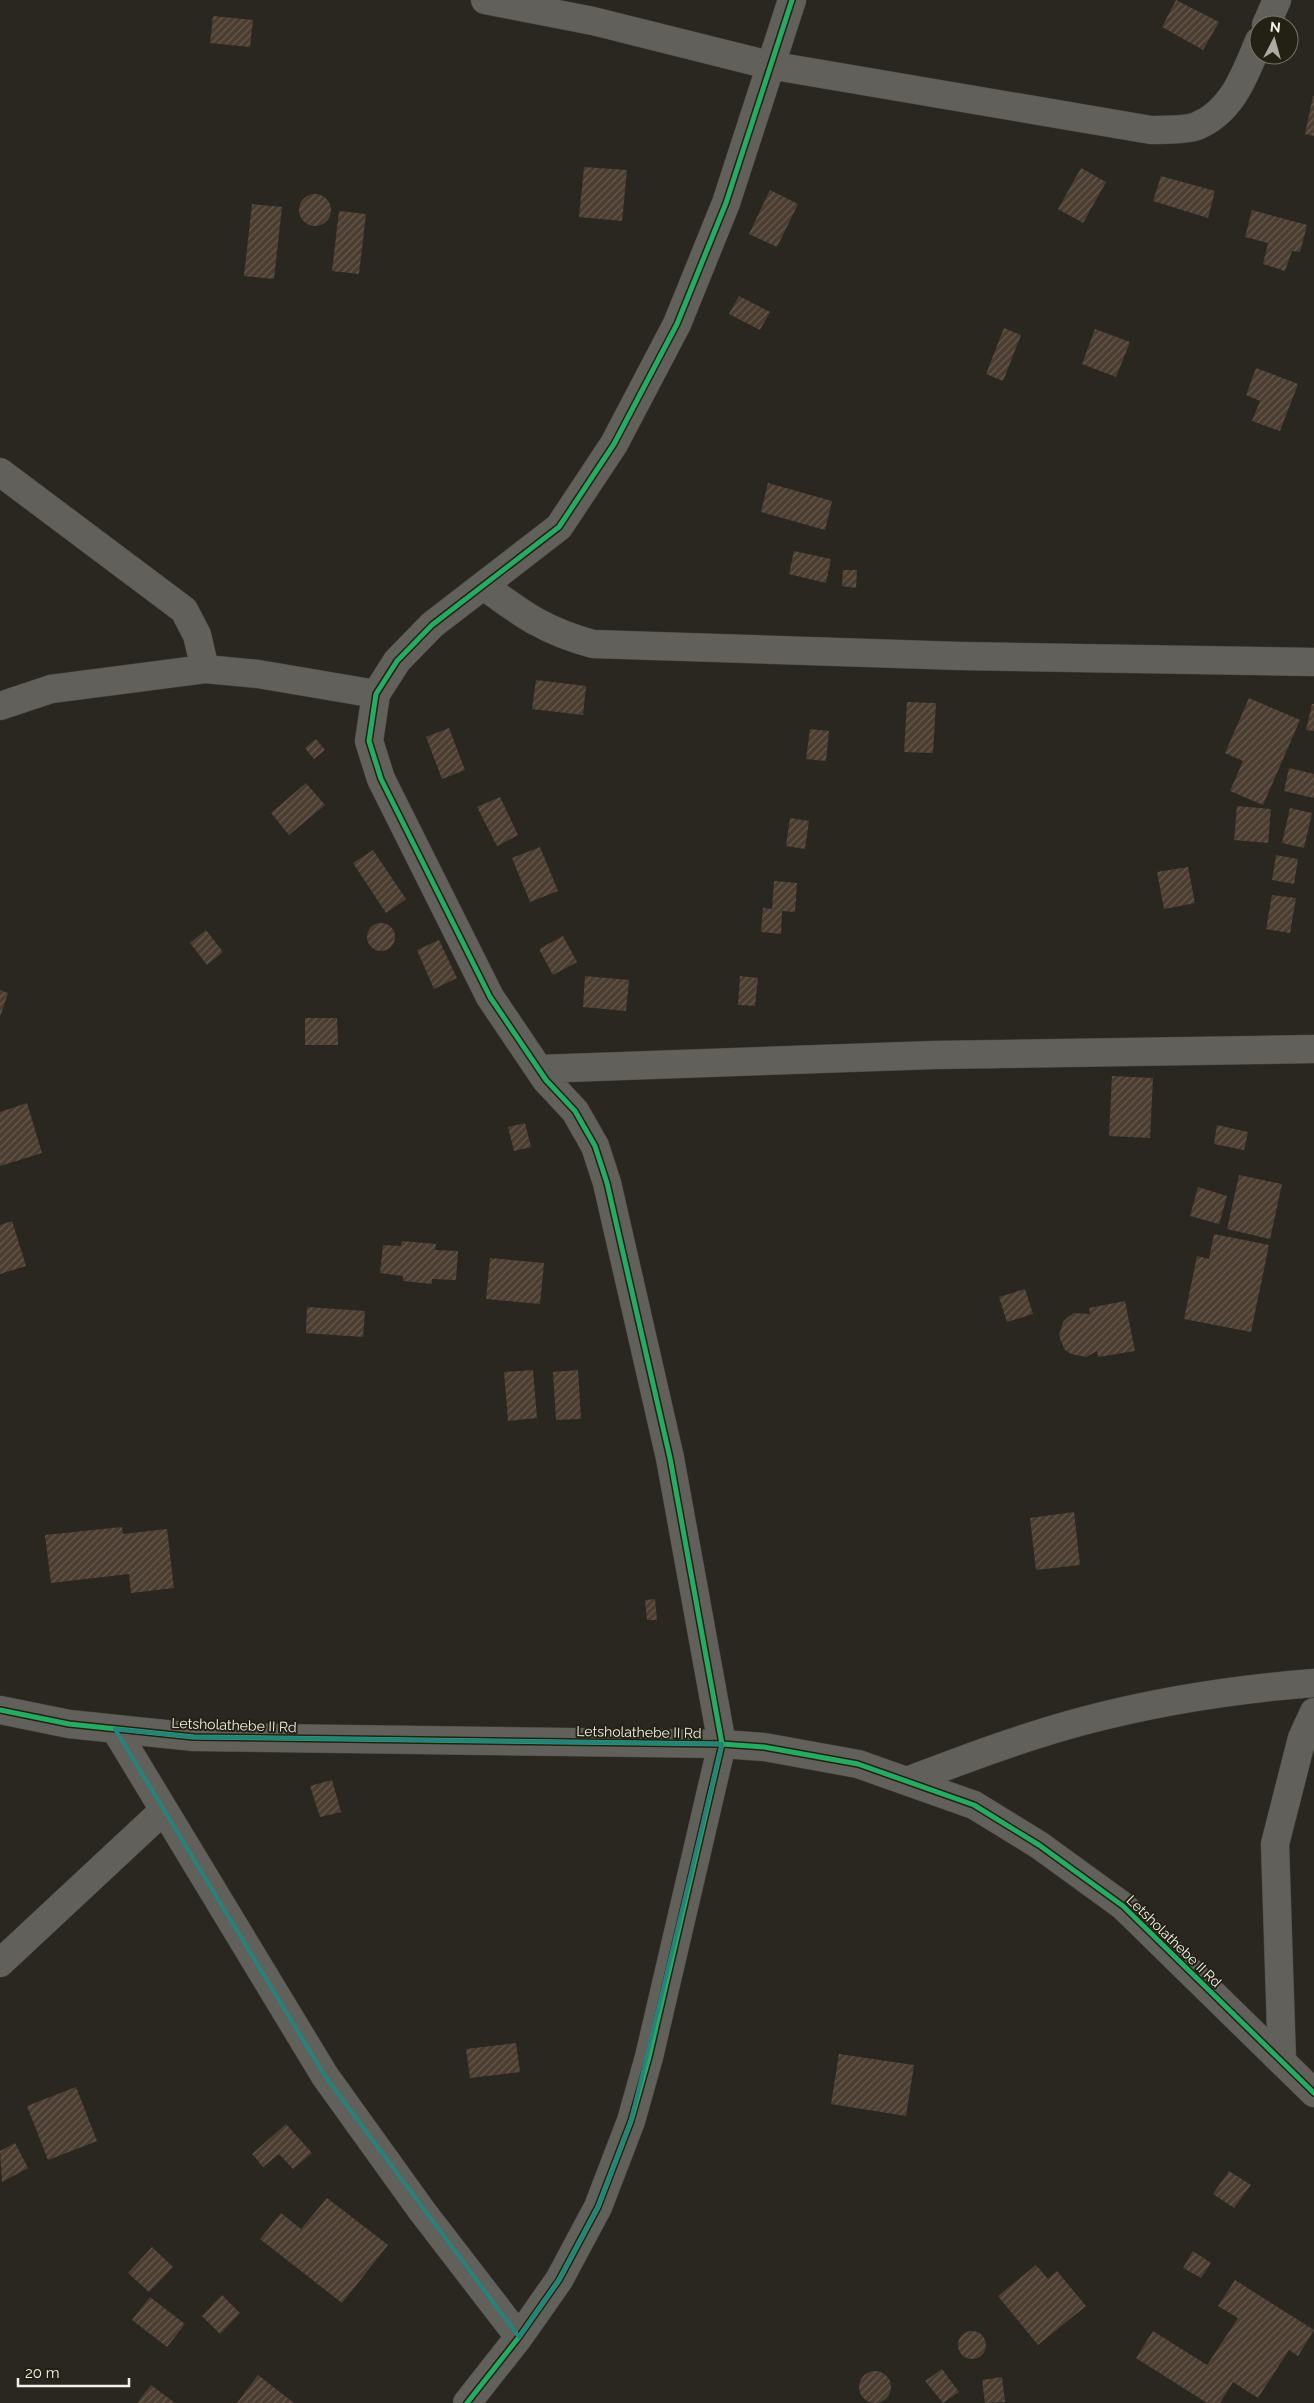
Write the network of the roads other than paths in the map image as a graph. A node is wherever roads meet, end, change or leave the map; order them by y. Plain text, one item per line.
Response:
1 (485, 0) edge
2 (792, 0) edge
3 (1277, 0) edge
4 (1270, 15) edge
5 (1249, 64) edge
6 (769, 65) junction
7 (0, 472) edge
8 (484, 586) junction
9 (1314, 662) edge
10 (205, 669) junction
11 (376, 694) junction
12 (0, 706) edge
13 (1314, 1049) edge
14 (539, 1069) junction
15 (1314, 1682) edge
16 (0, 1710) edge
17 (1314, 1712) edge
18 (115, 1729) junction
19 (722, 1744) junction
20 (907, 1781) junction
21 (164, 1810) junction
22 (0, 1963) edge
23 (1282, 2061) junction
24 (1314, 2092) edge
25 (519, 2337) junction
26 (467, 2403) edge

1 - 6 street
2 - 6 street
3 - 4 street
5 - 6 street
6 - 8 street
7 - 10 street
8 - 9 street
8 - 11 street
10 - 11 street
10 - 12 street
11 - 14 street
13 - 14 street
14 - 19 street
15 - 20 street
16 - 18 street, Letsholathebe II Rd
17 - 23 street
18 - 19 street, Letsholathebe II Rd
18 - 21 street
19 - 20 street, Letsholathebe II Rd
19 - 25 street
20 - 23 street, Letsholathebe II Rd
21 - 22 street
21 - 25 street
23 - 24 street, Letsholathebe II Rd
25 - 26 street

